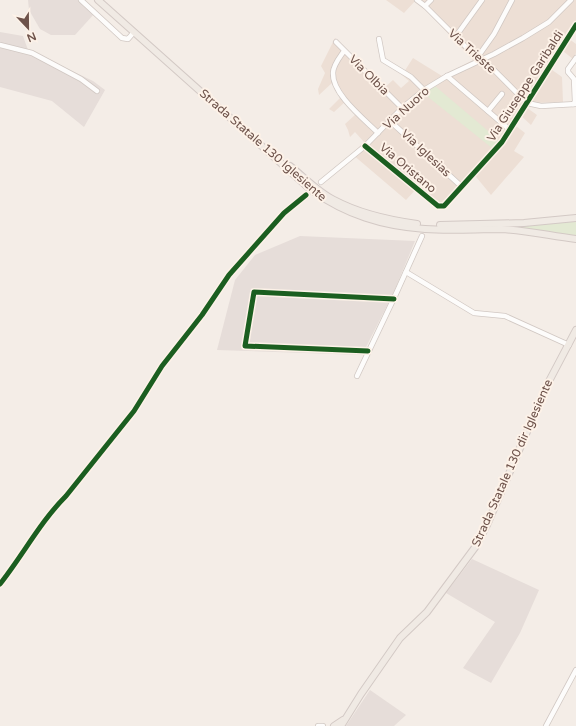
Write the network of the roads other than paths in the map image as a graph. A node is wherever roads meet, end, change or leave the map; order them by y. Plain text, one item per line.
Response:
1 (81, 0) edge
2 (98, 0) edge
3 (104, 0) edge
4 (417, 0) edge
5 (431, 0) edge
6 (482, 0) edge
7 (512, 0) edge
8 (572, 0) edge
9 (576, 3) edge
10 (425, 6) junction
11 (576, 24) edge
12 (134, 32) junction
13 (456, 36) junction
14 (379, 39) dead end
15 (336, 42) dead end
16 (0, 45) edge
17 (344, 51) junction
18 (576, 58) edge
19 (479, 60) junction
20 (447, 76) junction
21 (424, 90) junction
22 (97, 91) dead end
23 (502, 94) dead end
24 (527, 103) junction
25 (575, 104) edge
26 (402, 108) junction
27 (488, 111) junction
28 (390, 121) junction
29 (510, 130) junction
30 (378, 133) junction
31 (365, 146) junction
32 (322, 182) dead end
33 (461, 186) junction
34 (306, 195) dead end
35 (438, 206) joint
36 (576, 218) edge
37 (422, 236) dead end
38 (576, 239) edge
39 (406, 272) junction
40 (394, 299) junction
41 (576, 330) edge
42 (569, 345) junction
43 (368, 351) junction
44 (356, 376) dead end
45 (0, 584) edge
46 (576, 670) edge
47 (345, 719) junction
48 (318, 726) edge
49 (323, 726) edge
50 (334, 726) edge
51 (341, 726) edge
52 (546, 726) edge

1 - 12 street
2 - 12 main road, Strada Statale 130 Iglesiente
3 - 36 main road, Strada Statale 130 Iglesiente
4 - 10 street, Via Trieste
5 - 10 street
6 - 13 street
7 - 19 street
8 - 9 street
8 - 19 street, Via Nuoro
10 - 13 street, Via Trieste
11 - 24 street, Via Giuseppe Garibaldi
12 - 38 main road, Strada Statale 130 Iglesiente
13 - 19 street, Via Trieste
14 - 21 street
15 - 17 street, Via Olbia
16 - 22 street
17 - 26 street, Via Olbia
17 - 30 street
18 - 25 street
19 - 20 street, Via Nuoro
19 - 24 street, Via Trieste
20 - 21 street, Via Nuoro
20 - 27 street
21 - 26 street, Via Nuoro
23 - 27 street
24 - 25 street
24 - 29 street, Via Giuseppe Garibaldi
26 - 28 street, Via Nuoro
27 - 29 street
28 - 30 street, Via Nuoro
28 - 33 street, Via Iglesias
29 - 33 street, Via Giuseppe Garibaldi
30 - 31 street, Via Nuoro
31 - 32 street, Via Nuoro
31 - 35 street, Via Oristano
33 - 35 street, Via Giuseppe Garibaldi
34 - 45 street
37 - 39 street
39 - 40 street
39 - 42 street
40 - 43 street
40 - 43 street
41 - 42 main road, Strada Statale 130 dir Iglesiente
42 - 47 main road, Strada Statale 130 dir Iglesiente
43 - 44 street
46 - 52 street
47 - 50 main road
47 - 51 main road, Strada Statale 130 dir Iglesiente
48 - 49 street

